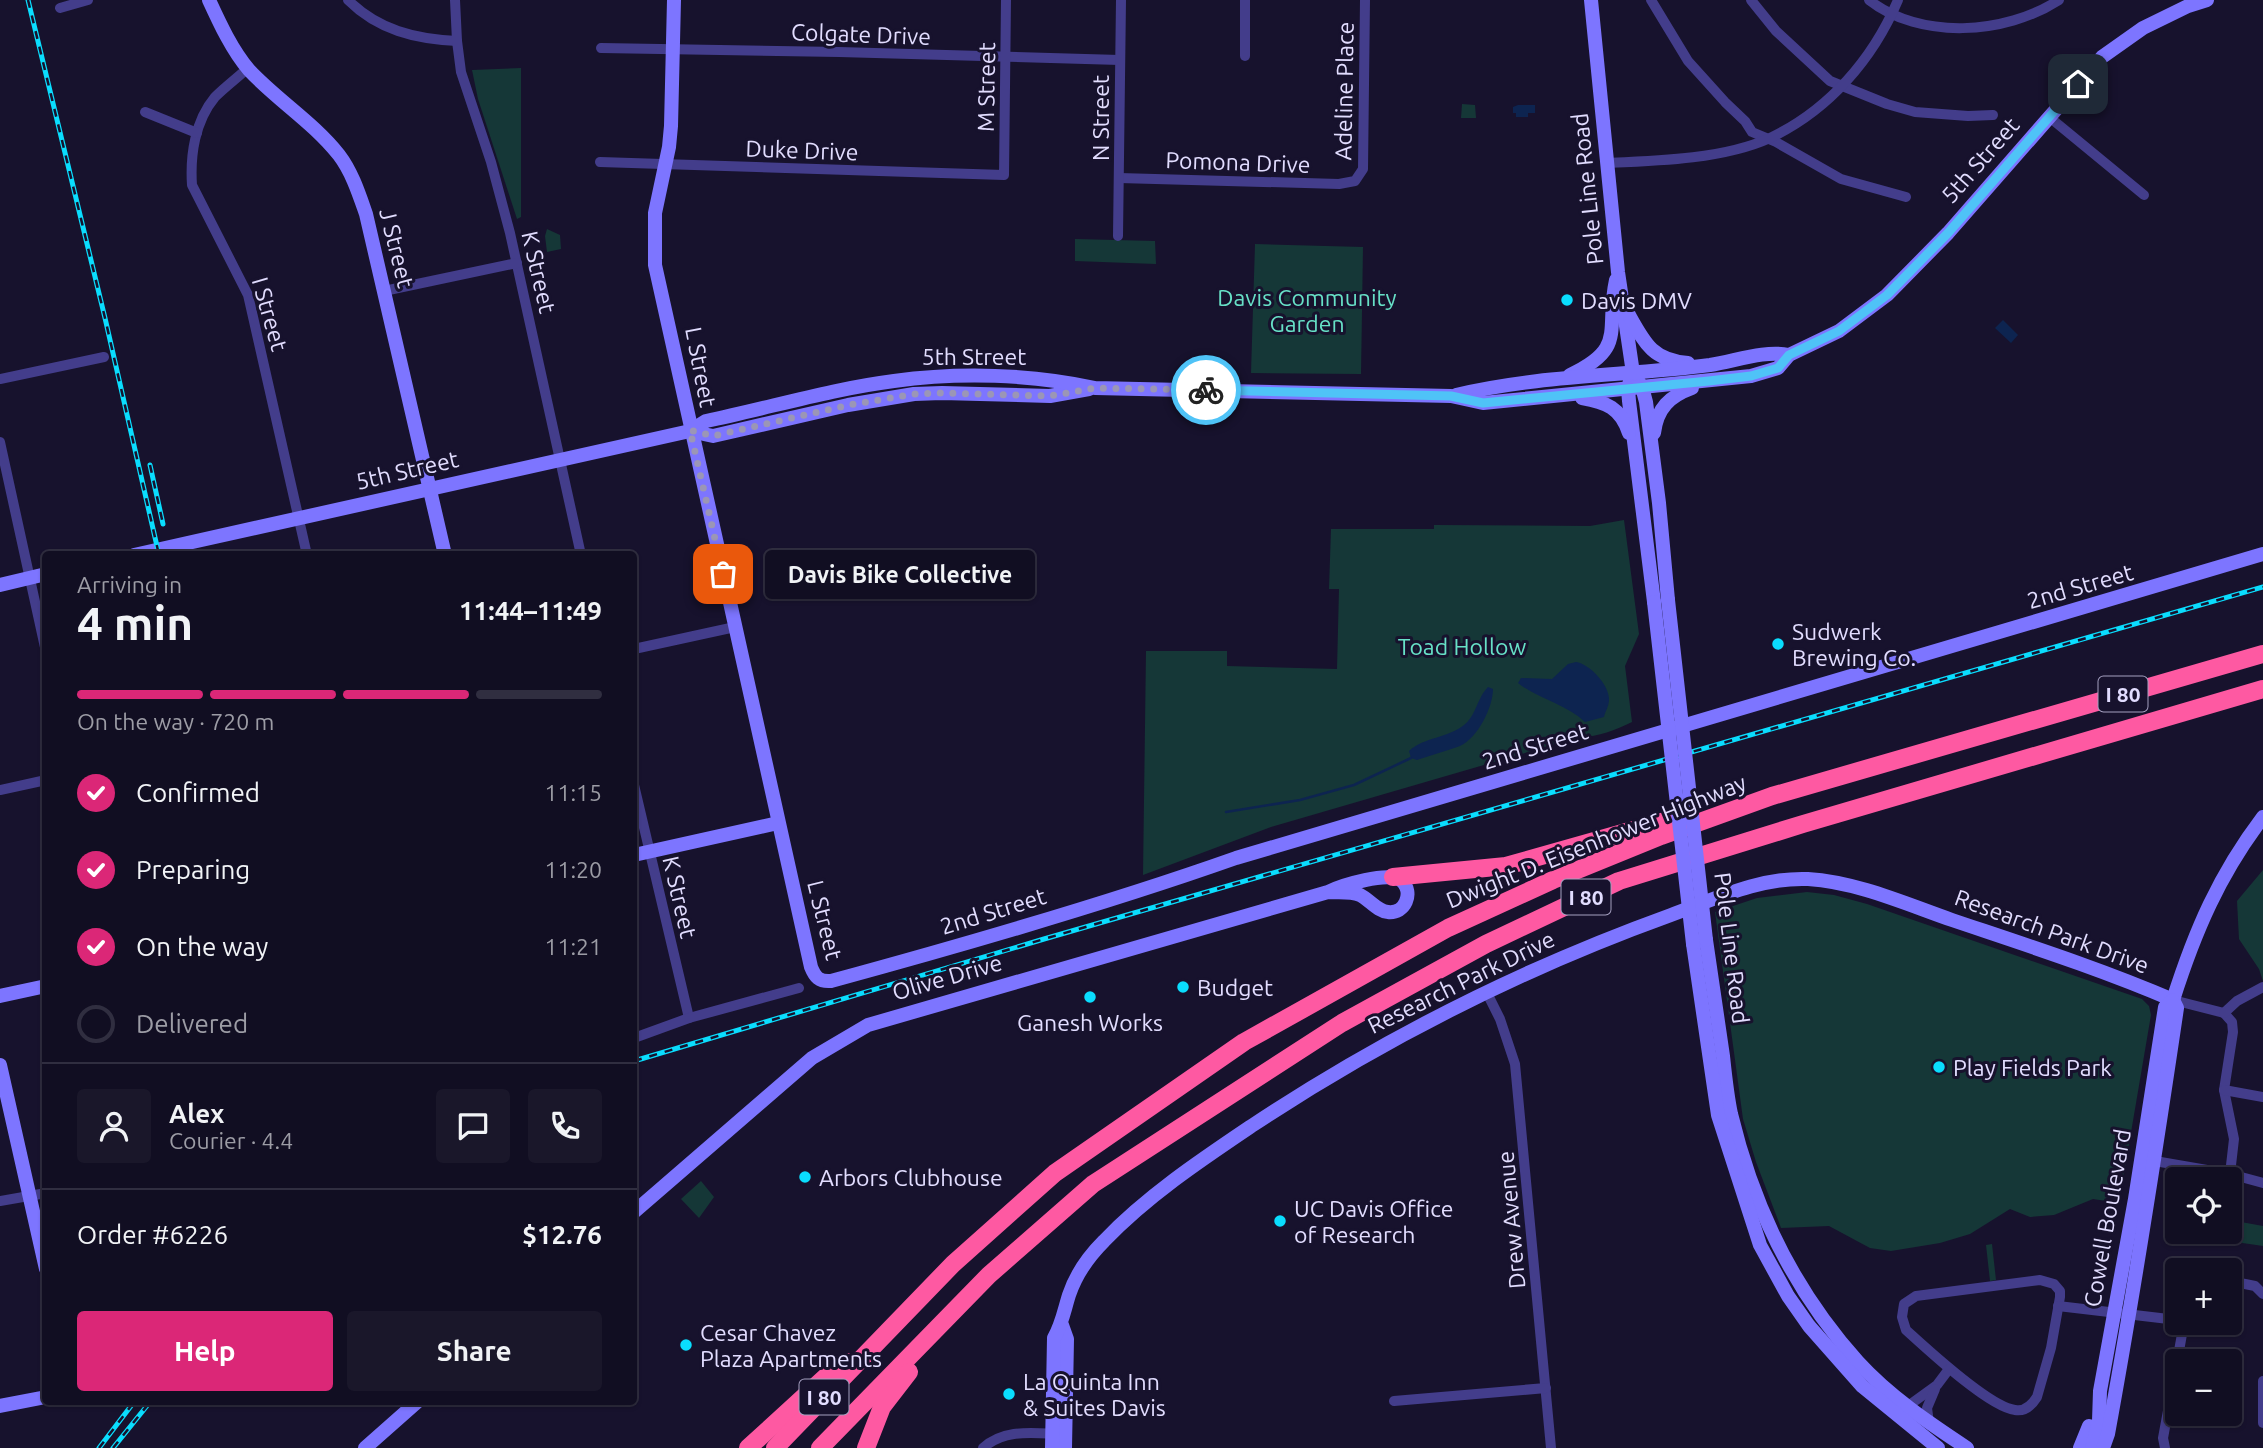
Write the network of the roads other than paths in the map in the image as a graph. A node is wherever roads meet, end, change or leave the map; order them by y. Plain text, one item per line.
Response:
1 (88, 0) edge
2 (209, 0) edge
3 (348, 0) edge
4 (455, 0) edge
5 (674, 0) edge
6 (1006, 0) edge
7 (1121, 0) edge
8 (1245, 0) edge
9 (1365, 0) edge
10 (1591, 0) edge
11 (1651, 0) edge
12 (1751, 0) edge
13 (1868, 0) edge
14 (1898, 0) edge
15 (2059, 0) edge
16 (2207, 0) edge
17 (60, 8) dead end
18 (1893, 13) junction
19 (457, 41) junction
20 (601, 48) dead end
21 (674, 49) junction
22 (1245, 56) dead end
23 (1006, 57) junction
24 (1120, 60) junction
25 (248, 68) junction
26 (1843, 86) junction
27 (145, 112) dead end
28 (1993, 115) dead end
29 (2048, 116) junction
30 (197, 133) junction
31 (1769, 138) junction
32 (600, 162) dead end
33 (1607, 163) junction
34 (664, 165) junction
35 (1004, 175) joint
36 (1119, 178) junction
37 (1355, 181) joint
38 (2144, 195) dead end
39 (1906, 197) dead end
40 (1118, 236) dead end
41 (517, 263) junction
42 (1618, 272) junction
43 (384, 291) junction
44 (1624, 307) junction
45 (1789, 355) junction
46 (104, 357) dead end
47 (1710, 365) junction
48 (1633, 373) junction
49 (0, 379) edge
50 (1557, 381) junction
51 (1709, 381) junction
52 (1635, 388) junction
53 (1567, 395) junction
54 (1451, 396) junction
55 (690, 430) junction
56 (0, 442) edge
57 (1653, 448) junction
58 (1635, 451) junction
59 (561, 460) junction
60 (1637, 470) junction
61 (429, 488) junction
62 (299, 518) junction
63 (1662, 526) junction
64 (152, 551) edge
65 (306, 551) edge
66 (444, 551) edge
67 (580, 551) edge
68 (2263, 554) edge
69 (42, 576) edge
70 (30, 578) junction
71 (0, 585) edge
72 (1661, 601) junction
73 (734, 627) junction
74 (42, 634) edge
75 (637, 648) edge
76 (2263, 654) edge
77 (2263, 689) edge
78 (42, 781) edge
79 (0, 790) edge
80 (1772, 796) junction
81 (637, 798) edge
82 (2263, 817) edge
83 (778, 823) junction
84 (649, 852) junction
85 (637, 854) edge
86 (1393, 877) junction
87 (1328, 892) junction
88 (1700, 942) junction
89 (822, 982) joint
90 (42, 987) edge
91 (2263, 987) edge
92 (799, 988) dead end
93 (1487, 993) junction
94 (0, 996) edge
95 (2173, 1000) junction
96 (2224, 1013) junction
97 (689, 1018) junction
98 (637, 1037) edge
99 (0, 1065) edge
100 (2224, 1090) junction
101 (2263, 1097) edge
102 (2148, 1160) junction
103 (2189, 1167) edge
104 (2231, 1167) edge
105 (2242, 1177) edge
106 (2263, 1183) edge
107 (42, 1193) edge
108 (29, 1195) junction
109 (0, 1201) edge
110 (637, 1209) edge
111 (42, 1252) edge
112 (989, 1275) junction
113 (2242, 1283) edge
114 (2263, 1294) edge
115 (2059, 1306) junction
116 (2113, 1313) junction
117 (2130, 1315) junction
118 (2165, 1319) edge
119 (873, 1345) junction
120 (1949, 1369) junction
121 (2263, 1381) edge
122 (1937, 1385) junction
123 (1546, 1388) junction
124 (2100, 1391) junction
125 (42, 1398) edge
126 (1394, 1401) dead end
127 (414, 1405) edge
128 (1908, 1406) junction
129 (2, 1409) edge
130 (1929, 1423) junction
131 (2263, 1423) edge
132 (2166, 1426) edge
133 (1058, 1441) edge
134 (2106, 1443) edge
135 (365, 1448) edge
136 (748, 1448) edge
137 (775, 1448) edge
138 (820, 1448) edge
139 (866, 1448) edge
140 (983, 1448) edge
141 (1550, 1448) edge
142 (1938, 1448) edge
143 (1967, 1448) edge
144 (2080, 1448) edge
145 (2092, 1448) edge
146 (2165, 1448) edge

1 - 17 street
2 - 25 main road, J Street
3 - 19 street
4 - 19 street, K Street
5 - 21 main road, L Street
6 - 23 street, M Street
7 - 24 street, N Street
8 - 22 street
9 - 37 street, Adeline Place
10 - 33 main road, Pole Line Road
11 - 31 street
12 - 26 street
13 - 18 street
14 - 18 street
15 - 18 street
16 - 29 main road, 5th Street
18 - 26 street
19 - 41 street, K Street
20 - 21 street, Colgate Drive
21 - 23 street, Colgate Drive
21 - 34 main road, L Street
23 - 24 street, Colgate Drive
23 - 35 street, M Street
24 - 36 street, N Street
25 - 30 street, I Street
25 - 43 main road, J Street
26 - 28 street
26 - 31 street
27 - 30 street
29 - 38 street
29 - 45 main road, 5th Street
30 - 62 street, I Street
31 - 33 street
31 - 39 street
32 - 34 street, Duke Drive
33 - 42 main road, Pole Line Road
34 - 35 street, Duke Drive
34 - 55 main road, L Street
36 - 37 street, Pomona Drive
36 - 40 street, N Street
41 - 43 street
41 - 59 street, K Street
42 - 44 main road, Pole Line Road
42 - 50 main road
43 - 61 main road, J Street
44 - 47 main road
44 - 48 main road, Pole Line Road
45 - 47 main road, 5th Street
45 - 51 main road, 5th Street
46 - 49 street
47 - 48 main road, 5th Street
48 - 50 main road, 5th Street
48 - 52 main road, Pole Line Road
50 - 54 main road, 5th Street
51 - 52 main road, 5th Street
51 - 57 main road
52 - 53 main road, 5th Street
52 - 57 main road, Pole Line Road
52 - 58 main road, Pole Line Road
53 - 54 main road, 5th Street
53 - 58 main road
54 - 55 main road, 5th Street
55 - 59 main road, 5th Street
55 - 73 main road, L Street
56 - 70 street
57 - 63 main road, Pole Line Road
58 - 60 main road, Pole Line Road
59 - 61 main road, 5th Street
59 - 67 street, K Street
60 - 63 main road
60 - 72 main road, Pole Line Road
61 - 62 main road, 5th Street
61 - 66 main road, J Street
62 - 64 main road, 5th Street
62 - 65 street, I Street
63 - 72 main road, Pole Line Road
68 - 89 main road, 2nd Street
69 - 70 main road
70 - 71 main road
70 - 74 street
72 - 88 main road, Pole Line Road, bridge
73 - 75 street
73 - 83 main road, L Street
76 - 80 highway, Dwight D. Eisenhower Highway / I 80
77 - 112 highway, Dwight D. Eisenhower Highway / I 80
78 - 79 street
80 - 86 highway
80 - 119 highway, Dwight D. Eisenhower Highway / I 80
81 - 84 street, K Street
82 - 95 main road, Cowell Boulevard
83 - 84 main road
83 - 89 main road, L Street
84 - 85 main road
84 - 97 street, K Street
86 - 87 main road, Olive Drive
86 - 87 main road, Olive Drive
87 - 110 main road, Olive Drive
88 - 128 main road, Pole Line Road
88 - 142 main road, Pole Line Road
90 - 94 main road
91 - 96 street
92 - 97 street
93 - 95 main road, Research Park Drive
93 - 123 street, Drew Avenue
93 - 133 main road, Research Park Drive
95 - 96 street
95 - 102 main road, Cowell Boulevard
96 - 100 street
97 - 98 street
99 - 108 main road
100 - 101 street
100 - 104 street
102 - 103 street
102 - 116 main road, Cowell Boulevard
102 - 117 main road, Cowell Boulevard
105 - 106 street
107 - 108 street
108 - 109 street
108 - 111 main road
112 - 138 highway, Dwight D. Eisenhower Highway / I 80
112 - 139 highway
113 - 114 street
115 - 116 street
115 - 120 street
115 - 120 street
116 - 117 street
116 - 124 main road, Cowell Boulevard
117 - 118 street
117 - 134 main road, Cowell Boulevard
119 - 136 highway
119 - 137 highway, Dwight D. Eisenhower Highway / I 80
120 - 122 street
121 - 131 street
122 - 128 street
122 - 130 street
123 - 126 street
123 - 141 street, Drew Avenue
124 - 144 main road
124 - 145 main road, Cowell Boulevard
125 - 129 main road
127 - 135 main road
128 - 130 main road, Pole Line Road
130 - 143 main road, Pole Line Road
132 - 146 street
133 - 140 street

